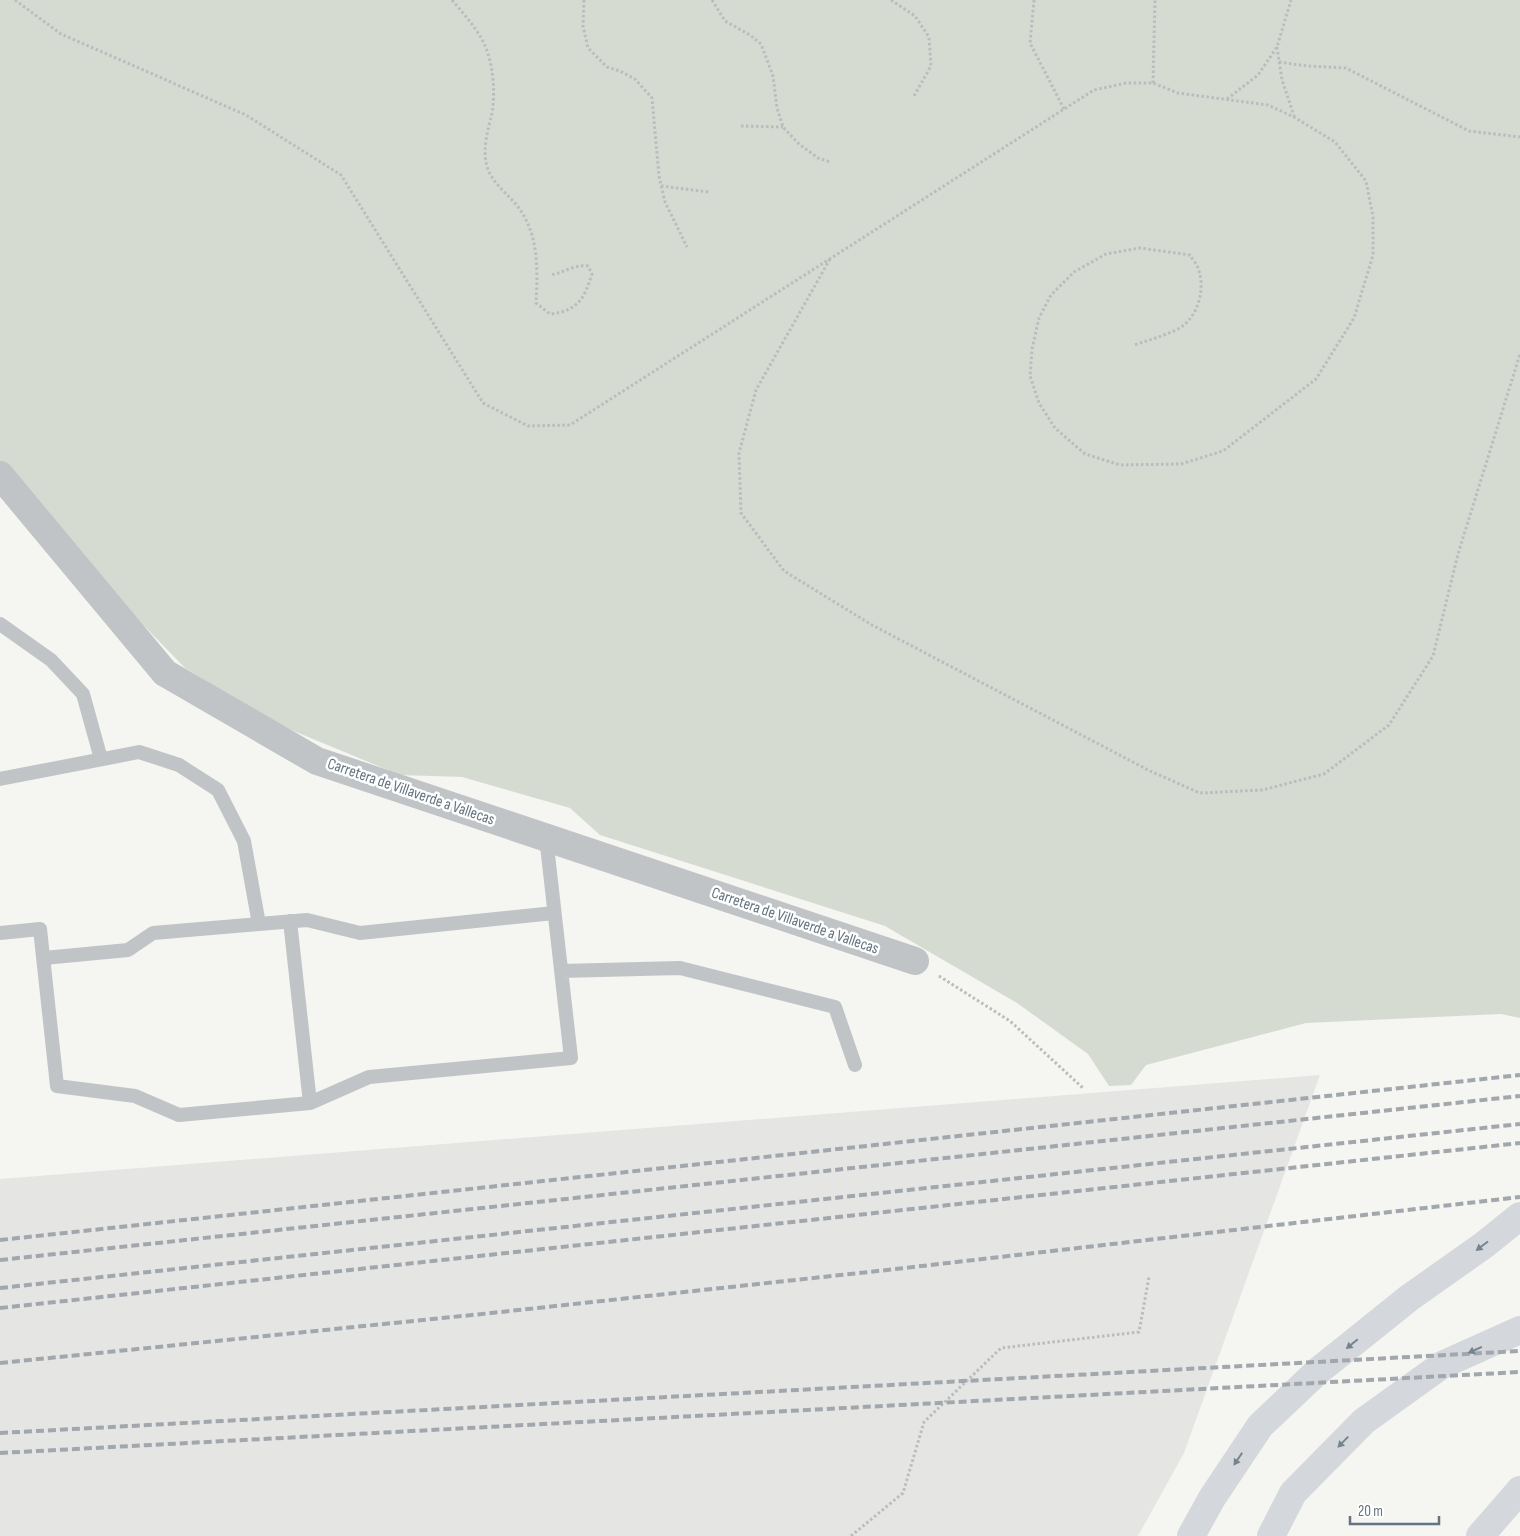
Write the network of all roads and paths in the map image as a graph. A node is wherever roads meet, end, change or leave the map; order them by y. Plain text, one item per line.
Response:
1 (15, 0) edge
2 (452, 0) edge
3 (584, 0) edge
4 (712, 0) edge
5 (891, 0) edge
6 (1034, 0) edge
7 (1155, 0) edge
8 (1291, 0) edge
9 (1277, 47) junction
10 (1279, 62) junction
11 (1153, 83) junction
12 (914, 96) dead end
13 (1226, 100) junction
14 (1064, 109) junction
15 (1294, 117) junction
16 (741, 126) dead end
17 (783, 127) junction
18 (1520, 137) edge
19 (830, 162) dead end
20 (661, 186) junction
21 (709, 192) dead end
22 (687, 247) dead end
23 (831, 258) junction
24 (551, 275) dead end
25 (1134, 345) dead end
26 (1520, 354) edge
27 (0, 474) edge
28 (0, 624) edge
29 (101, 759) junction
30 (0, 779) edge
31 (546, 838) junction
32 (554, 913) junction
33 (290, 921) junction
34 (259, 924) junction
35 (0, 933) edge
36 (44, 958) junction
37 (915, 961) joint
38 (561, 971) junction
39 (855, 1065) dead end
40 (1083, 1088) dead end
41 (310, 1103) junction
42 (1520, 1216) edge
43 (1149, 1277) dead end
44 (1520, 1330) edge
45 (1520, 1490) edge
46 (851, 1536) edge
47 (1191, 1536) edge
48 (1271, 1536) edge
49 (1480, 1536) edge

1 - 23 path
2 - 24 path
3 - 20 path
4 - 17 path
5 - 12 path
6 - 14 path
7 - 11 path
8 - 9 path
9 - 10 path
9 - 13 path
10 - 15 path
10 - 18 path
11 - 13 path
11 - 14 path
13 - 15 path
14 - 23 path
15 - 25 path
16 - 17 path
17 - 19 path
20 - 21 path
20 - 22 path
23 - 26 path
27 - 31 street, Carretera de Villaverde a Vallecas
28 - 29 lane
29 - 30 lane
29 - 34 lane
31 - 32 lane
31 - 37 street, Carretera de Villaverde a Vallecas
32 - 33 lane
32 - 38 lane
33 - 34 lane
33 - 41 lane
34 - 36 lane
35 - 36 lane
36 - 41 lane
37 - 40 path
38 - 39 lane
38 - 41 lane
42 -> 47 highway
43 - 46 path
44 -> 48 highway
45 - 49 highway

